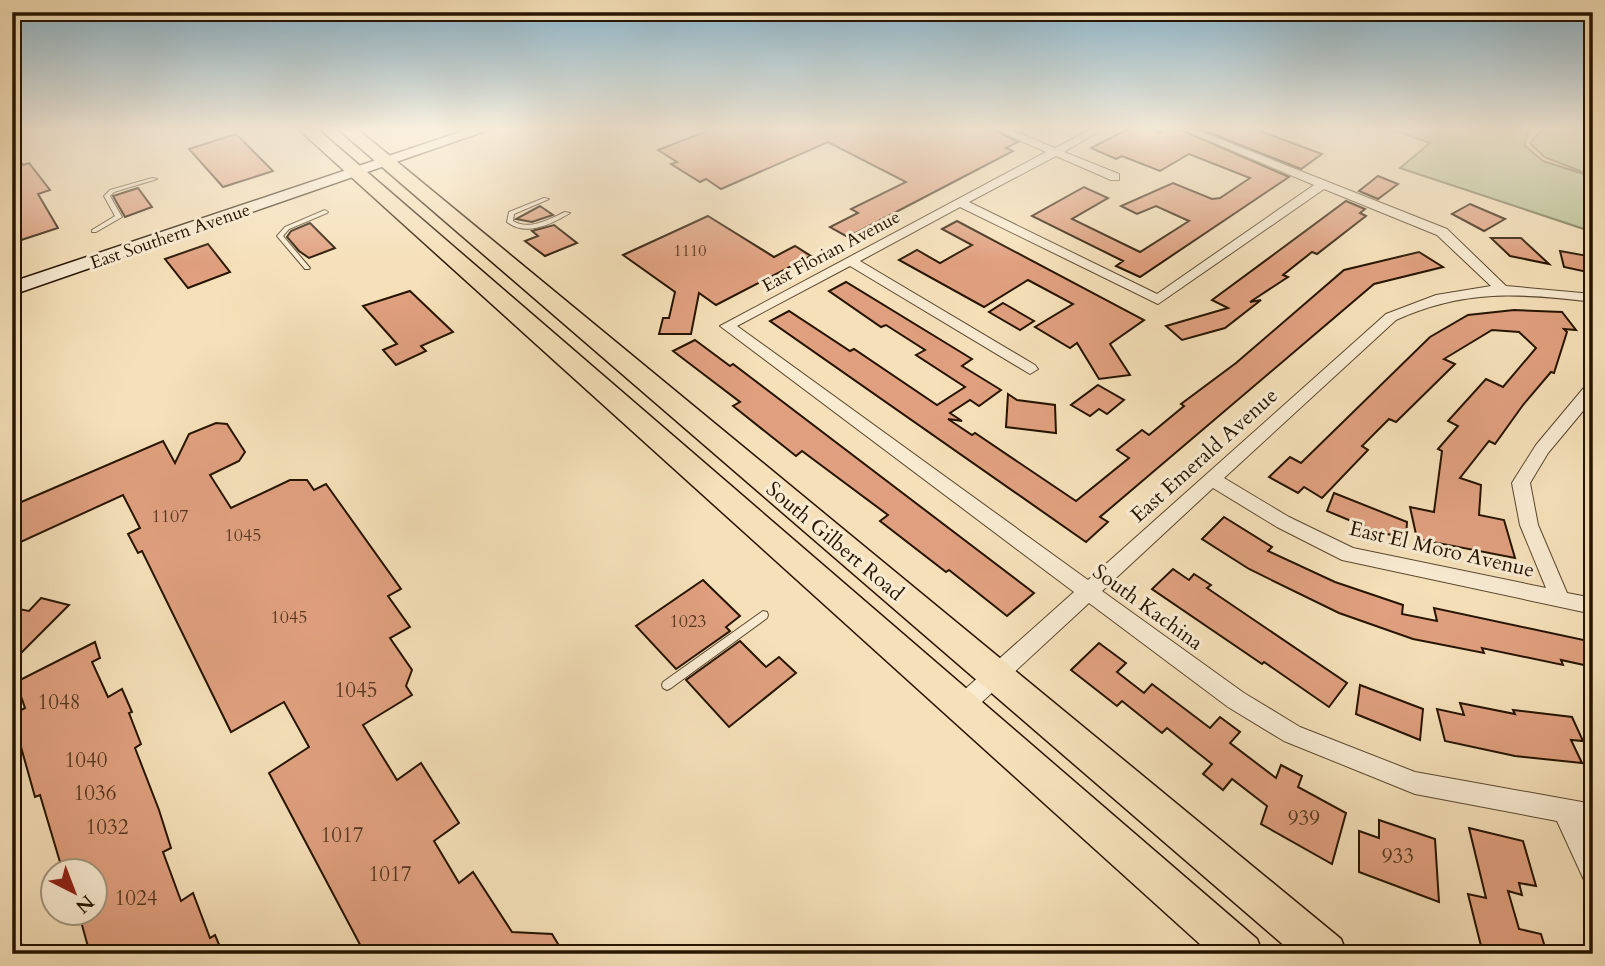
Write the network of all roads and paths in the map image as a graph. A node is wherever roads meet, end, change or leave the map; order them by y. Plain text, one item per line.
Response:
1 (357, 173) joint
2 (400, 173) edge
3 (1014, 173) edge
4 (1105, 173) edge
5 (1300, 173) edge
6 (1115, 177) dead end
7 (154, 179) dead end
8 (1325, 183) junction
9 (546, 199) dead end
10 (959, 202) junction
11 (325, 212) dead end
12 (567, 213) dead end
13 (94, 231) dead end
14 (850, 260) junction
15 (307, 268) dead end
16 (12, 289) edge
17 (1501, 289) junction
18 (1593, 298) edge
19 (577, 323) junction
20 (727, 326) joint
21 (549, 343) junction
22 (1030, 369) dead end
23 (1593, 388) edge
24 (1213, 480) junction
25 (1087, 590) junction
26 (1561, 600) junction
27 (1593, 606) edge
28 (763, 615) dead end
29 (995, 676) junction
30 (667, 685) dead end
31 (962, 706) junction
32 (1565, 811) junction
33 (1593, 816) edge
34 (1593, 871) edge
35 (1242, 954) edge
36 (1326, 954) edge

1 - 16 main road, East Southern Avenue
1 - 21 main road, South Gilbert Road
2 - 19 main road, South Gilbert Road
3 - 10 street, East Florian Avenue
4 - 6 street
5 - 8 street
7 - 13 lane
8 - 10 street
8 - 17 street
9 - 12 lane
10 - 14 street, East Florian Avenue
11 - 15 lane
14 - 20 street, East Florian Avenue
14 - 22 street
17 - 18 street, East Emerald Avenue
17 - 24 street, East Emerald Avenue
19 - 21 main road
19 - 29 main road, South Gilbert Road
20 - 25 street, South Kachina
21 - 31 main road, South Gilbert Road
23 - 26 street
24 - 25 street, East Emerald Avenue
24 - 26 street, East El Moro Avenue
25 - 29 street, East Emerald Avenue
25 - 32 street, South Kachina
26 - 27 street, East El Moro Avenue
28 - 30 lane
29 - 31 street, East Emerald Avenue
29 - 36 main road, South Gilbert Road
31 - 35 main road, South Gilbert Road
32 - 33 street, South Kachina
32 - 34 street

